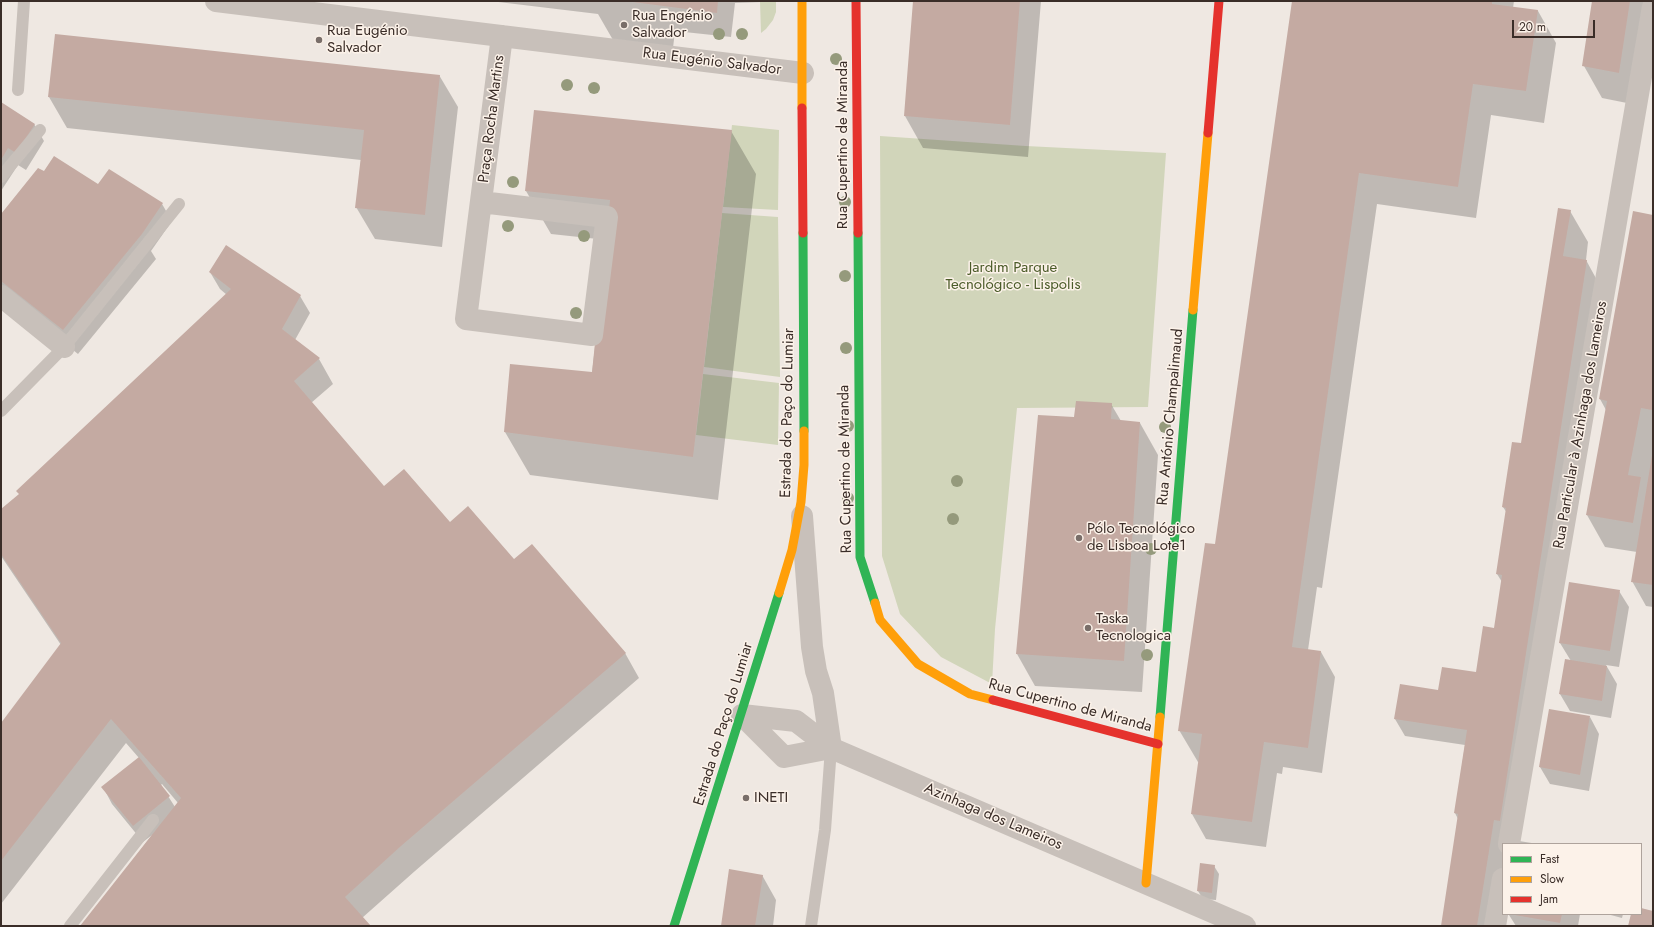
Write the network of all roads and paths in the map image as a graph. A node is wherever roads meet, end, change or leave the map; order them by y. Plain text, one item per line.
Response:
1 (24, 1) edge
2 (216, 1) edge
3 (802, 1) edge
4 (856, 1) edge
5 (1219, 1) edge
6 (1653, 7) edge
7 (502, 36) junction
8 (803, 73) junction
9 (18, 90) dead end
10 (40, 130) dead end
11 (1, 177) edge
12 (481, 202) junction
13 (179, 204) dead end
14 (1, 296) edge
15 (64, 347) junction
16 (1, 412) edge
17 (801, 502) junction
18 (742, 715) junction
19 (1158, 744) junction
20 (831, 748) junction
21 (153, 820) dead end
22 (1509, 843) edge
23 (1146, 883) junction
24 (1502, 885) edge
25 (70, 926) edge
26 (674, 926) edge
27 (811, 926) edge
28 (1245, 926) edge
29 (1495, 926) edge

1 - 9 lane
2 - 7 street, Rua Eugénio Salvador
3 - 8 street, Estrada do Paço do Lumiar
4 - 19 street, Rua Cupertino de Miranda
5 - 19 street, Rua António Champalimaud
6 - 22 street, Rua Particular à Azinhaga dos Lameiros
7 - 8 street, Rua Eugénio Salvador
7 - 12 street, Praça Rocha Martins
8 - 17 street, Estrada do Paço do Lumiar
10 - 11 lane
12 - 12 street, Praça Rocha Martins
13 - 15 lane
14 - 15 street
15 - 16 lane
17 - 18 street, Estrada do Paço do Lumiar
17 - 20 street
18 - 20 street, Azinhaga dos Lameiros
18 - 20 street
18 - 26 street, Estrada do Paço do Lumiar
19 - 23 street, Rua António Champalimaud
20 - 23 street, Azinhaga dos Lameiros
20 - 27 lane
21 - 25 lane
23 - 28 street, Azinhaga dos Lameiros
24 - 29 street

